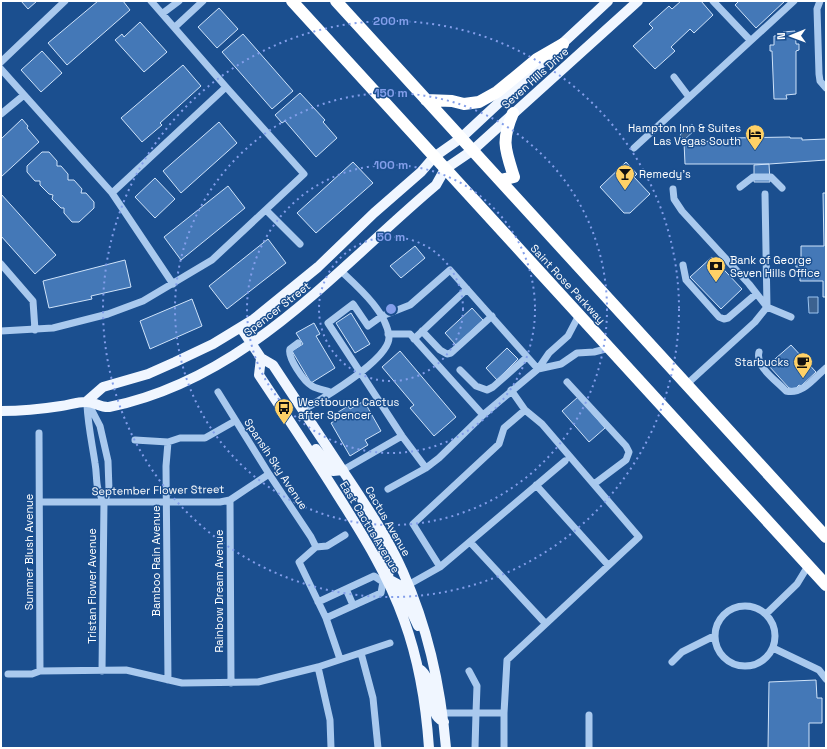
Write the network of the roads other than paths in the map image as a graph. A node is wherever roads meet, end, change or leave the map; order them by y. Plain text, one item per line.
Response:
1 (65, 1) edge
2 (151, 1) edge
3 (178, 1) edge
4 (203, 1) edge
5 (292, 1) edge
6 (336, 1) edge
7 (608, 1) edge
8 (638, 1) edge
9 (713, 1) edge
10 (794, 1) edge
11 (820, 1) edge
12 (163, 13) junction
13 (175, 27) junction
14 (750, 40) junction
15 (563, 44) junction
16 (1, 62) edge
17 (1, 69) edge
18 (674, 77) dead end
19 (226, 87) junction
20 (826, 88) edge
21 (24, 95) junction
22 (689, 97) junction
23 (426, 100) junction
24 (513, 113) junction
25 (1, 114) edge
26 (461, 138) junction
27 (634, 148) dead end
28 (472, 150) junction
29 (434, 157) junction
30 (446, 169) junction
31 (500, 180) junction
32 (740, 187) dead end
33 (782, 188) dead end
34 (673, 189) dead end
35 (112, 193) junction
36 (765, 194) dead end
37 (266, 210) junction
38 (300, 244) dead end
39 (1, 264) edge
40 (683, 265) dead end
41 (341, 271) junction
42 (173, 284) junction
43 (467, 289) junction
44 (756, 294) junction
45 (767, 308) junction
46 (579, 315) junction
47 (382, 316) junction
48 (492, 316) junction
49 (790, 318) dead end
50 (35, 330) junction
51 (1, 331) edge
52 (422, 331) junction
53 (388, 334) junction
54 (246, 336) junction
55 (414, 339) junction
56 (298, 344) dead end
57 (609, 348) junction
58 (759, 352) dead end
59 (527, 357) junction
60 (261, 358) junction
61 (826, 368) edge
62 (538, 369) junction
63 (460, 370) dead end
64 (360, 372) junction
65 (567, 382) dead end
66 (687, 384) junction
67 (511, 390) junction
68 (218, 392) dead end
69 (330, 392) junction
70 (87, 401) junction
71 (303, 410) junction
72 (525, 410) junction
73 (1, 411) edge
74 (483, 415) junction
75 (235, 421) junction
76 (40, 433) dead end
77 (298, 434) junction
78 (402, 436) junction
79 (135, 440) dead end
80 (168, 442) junction
81 (106, 455) junction
82 (94, 458) junction
83 (565, 461) dead end
84 (426, 468) junction
85 (343, 470) junction
86 (269, 474) junction
87 (594, 484) junction
88 (536, 485) junction
89 (388, 489) dead end
90 (230, 500) junction
91 (40, 502) junction
92 (104, 502) junction
93 (167, 502) junction
94 (372, 516) junction
95 (345, 535) dead end
96 (826, 537) edge
97 (470, 542) junction
98 (316, 547) junction
99 (608, 565) junction
100 (808, 566) junction
101 (440, 567) junction
102 (385, 581) junction
103 (408, 585) junction
104 (826, 585) edge
105 (346, 589) junction
106 (318, 602) junction
107 (353, 605) junction
108 (766, 614) junction
109 (326, 618) junction
110 (545, 622) junction
111 (424, 631) junction
112 (714, 636) junction
113 (390, 643) dead end
114 (773, 648) junction
115 (361, 652) junction
116 (340, 659) junction
117 (672, 662) dead end
118 (318, 667) junction
119 (418, 668) junction
120 (40, 671) junction
121 (102, 671) junction
122 (469, 671) dead end
123 (8, 674) dead end
124 (826, 679) edge
125 (168, 680) junction
126 (230, 683) junction
127 (476, 713) junction
128 (504, 713) junction
129 (589, 715) dead end
130 (443, 717) junction
131 (331, 748) edge
132 (378, 748) edge
133 (429, 748) edge
134 (446, 748) edge
135 (476, 748) edge
136 (504, 748) edge
137 (589, 748) edge

1 - 16 street
2 - 12 street
3 - 12 street
4 - 13 street
5 - 29 highway, Saint Rose Parkway
6 - 23 highway, Saint Rose Parkway
7 - 15 main road, Seven Hills Drive
8 - 24 main road, Seven Hills Drive
9 - 14 street
10 - 14 street
11 - 20 street
12 - 13 street
13 - 19 street
14 - 22 street
15 - 23 highway
15 - 26 main road, Seven Hills Drive
17 - 21 street
18 - 22 street
19 - 35 street
19 - 37 street
21 - 25 street
21 - 35 street
22 - 27 street
23 - 26 highway, Saint Rose Parkway
24 - 28 main road, Seven Hills Drive
24 - 31 highway
26 - 28 highway, Saint Rose Parkway
26 - 29 main road, Seven Hills Drive
28 - 30 main road, Seven Hills Drive
28 - 31 highway, Saint Rose Parkway
29 - 30 highway, Saint Rose Parkway
29 - 54 main road, Spencer Street
30 - 41 main road, Spencer Street
30 - 46 highway, Saint Rose Parkway
31 - 66 highway, Saint Rose Parkway
32 - 33 street
34 - 44 street
35 - 42 street
36 - 45 street
37 - 38 street
37 - 42 street
39 - 50 street
40 - 44 street
41 - 47 street
41 - 54 main road, Spencer Street
42 - 50 street
43 - 47 street
43 - 48 street
43 - 52 street
44 - 45 street
45 - 49 street
45 - 66 street
46 - 57 highway, Saint Rose Parkway
46 - 62 street
47 - 53 street
47 - 64 street
48 - 52 street
48 - 59 street
50 - 51 street
52 - 55 street
53 - 55 street
53 - 64 street
54 - 60 main road, Cactus Avenue
54 - 70 main road, Spencer Street
54 - 70 main road, Spencer Street
55 - 74 street
56 - 69 street
57 - 62 street
57 - 100 highway, Saint Rose Parkway
58 - 61 street
59 - 62 street
59 - 63 street
60 - 71 main road, Cactus Avenue
60 - 77 main road, East Cactus Avenue
62 - 67 street
64 - 69 street
64 - 78 street
65 - 87 street
66 - 96 highway, Saint Rose Parkway
67 - 72 street
67 - 74 street
68 - 75 street, Spansih Sky Avenue
69 - 71 street
70 - 73 main road, Spencer Street
70 - 81 street, Tristan Flower Avenue
70 - 82 street, Tristan Flower Avenue
71 - 85 main road, Cactus Avenue
72 - 87 street
72 - 101 street
74 - 84 street
75 - 80 street
75 - 86 street, Spansih Sky Avenue
76 - 91 street, Summer Blush Avenue
77 - 85 main road
77 - 102 main road, East Cactus Avenue
78 - 84 street
78 - 85 street
79 - 80 street
80 - 93 street, Bamboo Rain Avenue
81 - 82 street
81 - 92 street, Tristan Flower Avenue
82 - 92 street, Tristan Flower Avenue
83 - 88 street
84 - 89 street
85 - 94 main road, Cactus Avenue
86 - 90 street, September Flower Street
86 - 98 street, Spansih Sky Avenue
87 - 99 street
88 - 97 street
88 - 99 street
90 - 93 street, September Flower Street
90 - 126 street, Rainbow Dream Avenue
91 - 92 street, September Flower Street
91 - 120 street, Summer Blush Avenue
92 - 93 street, September Flower Street
92 - 121 street, Tristan Flower Avenue
93 - 125 street, Bamboo Rain Avenue
94 - 102 main road
94 - 103 main road, Cactus Avenue
95 - 98 street
97 - 101 street
97 - 110 street
98 - 106 street
99 - 110 street
100 - 104 highway, Saint Rose Parkway
100 - 108 street
101 - 103 street
102 - 105 street
102 - 107 street
102 - 111 main road
102 - 119 main road, East Cactus Avenue
103 - 111 main road, Cactus Avenue
105 - 106 street
105 - 107 street
106 - 109 street
107 - 109 street
108 - 112 street
108 - 114 street
109 - 116 street
110 - 128 street
111 - 130 main road, Cactus Avenue
112 - 114 street
112 - 117 street
113 - 115 street
114 - 124 street
115 - 116 street
115 - 132 street
116 - 118 street
118 - 126 street
118 - 131 street
119 - 130 main road
119 - 133 main road, East Cactus Avenue
120 - 121 street
120 - 123 street
121 - 125 street
122 - 127 street
125 - 126 street
127 - 128 street
127 - 130 street
127 - 135 street
128 - 136 street
129 - 137 street
130 - 134 main road, Cactus Avenue

